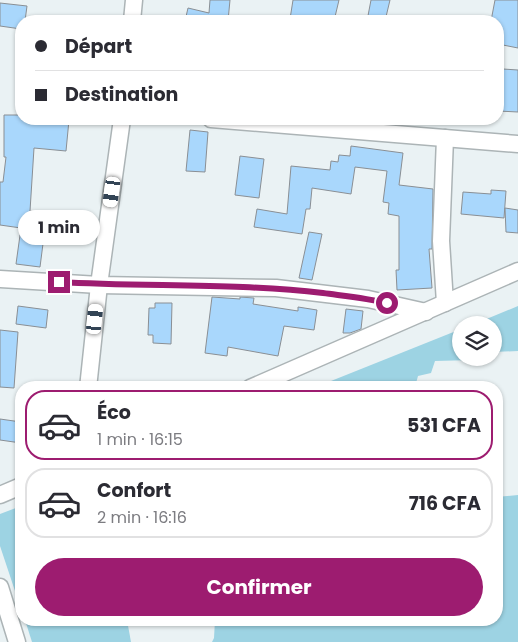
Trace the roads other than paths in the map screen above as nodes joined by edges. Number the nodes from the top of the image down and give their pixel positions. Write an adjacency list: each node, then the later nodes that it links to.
1 (134, 0): 2 (street)
2 (133, 15)
3 (121, 125): 9 (street)
4 (285, 125): 5 (street)
5 (445, 138): 6 (street); 10 (street)
6 (518, 144)
7 (518, 271): 10 (street)
8 (0, 279): 9 (street)
9 (99, 285): 11 (street); 12 (street)
10 (445, 303): 11 (street)
11 (426, 312): 13 (street)
12 (89, 381)
13 (266, 381)
14 (15, 489): 15 (street)
15 (0, 495)
16 (0, 587): 17 (street)
17 (17, 642)

